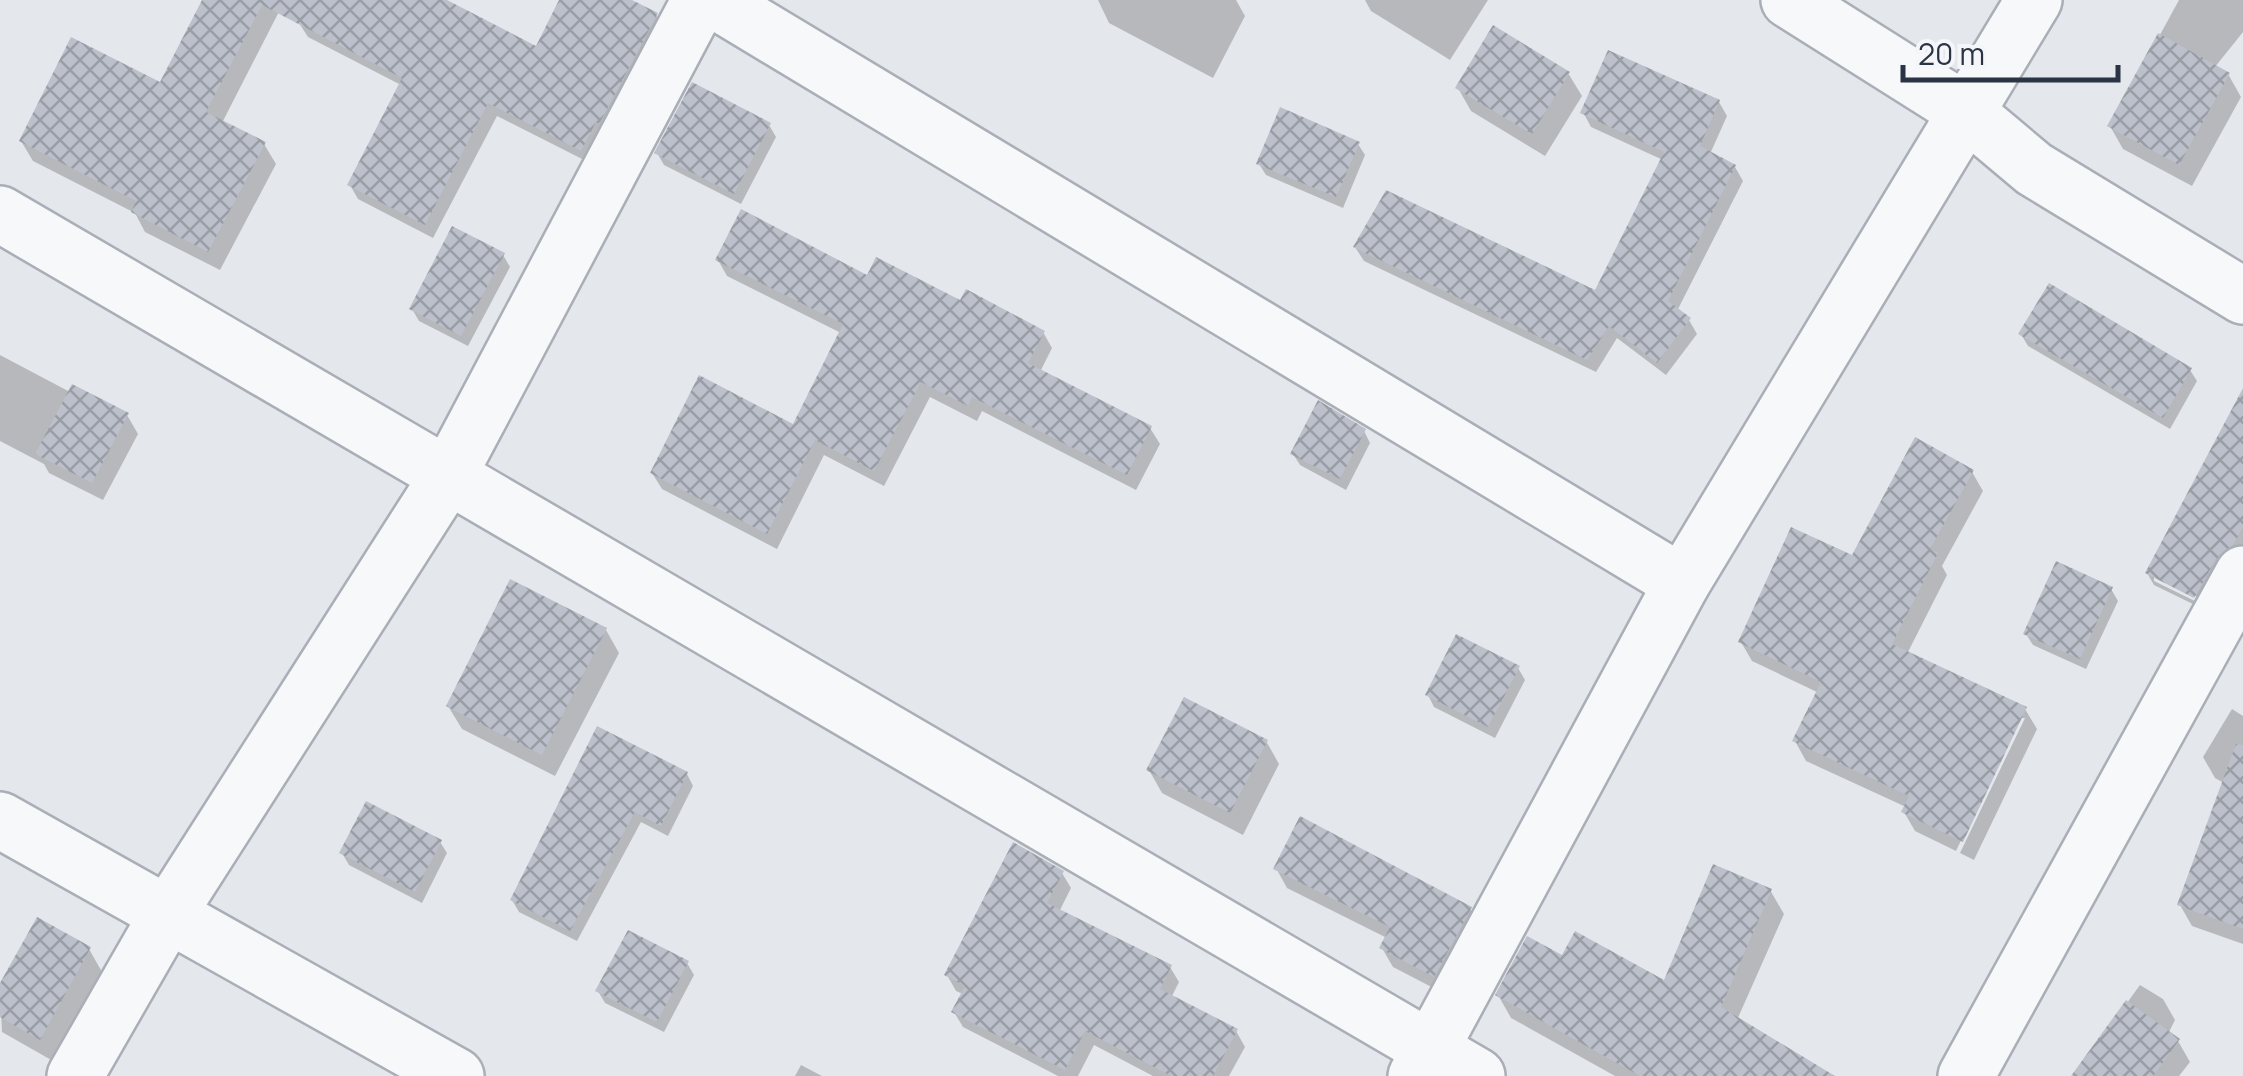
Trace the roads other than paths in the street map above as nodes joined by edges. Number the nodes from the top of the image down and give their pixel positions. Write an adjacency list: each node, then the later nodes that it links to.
1 (700, 0): 8 (street)
2 (714, 0): 10 (street)
3 (1788, 0): 5 (street)
4 (2034, 0): 5 (street)
5 (1965, 111): 7 (street); 10 (street)
6 (0, 214): 8 (street)
7 (2243, 296)
8 (448, 476): 12 (street); 13 (street)
9 (2243, 574): 17 (street)
10 (1682, 583): 13 (street)
11 (0, 820): 12 (street)
12 (168, 914): 14 (street); 15 (street)
13 (1423, 1063): 16 (street)
14 (75, 1076)
15 (456, 1076)
16 (1476, 1076)
17 (1966, 1076)

